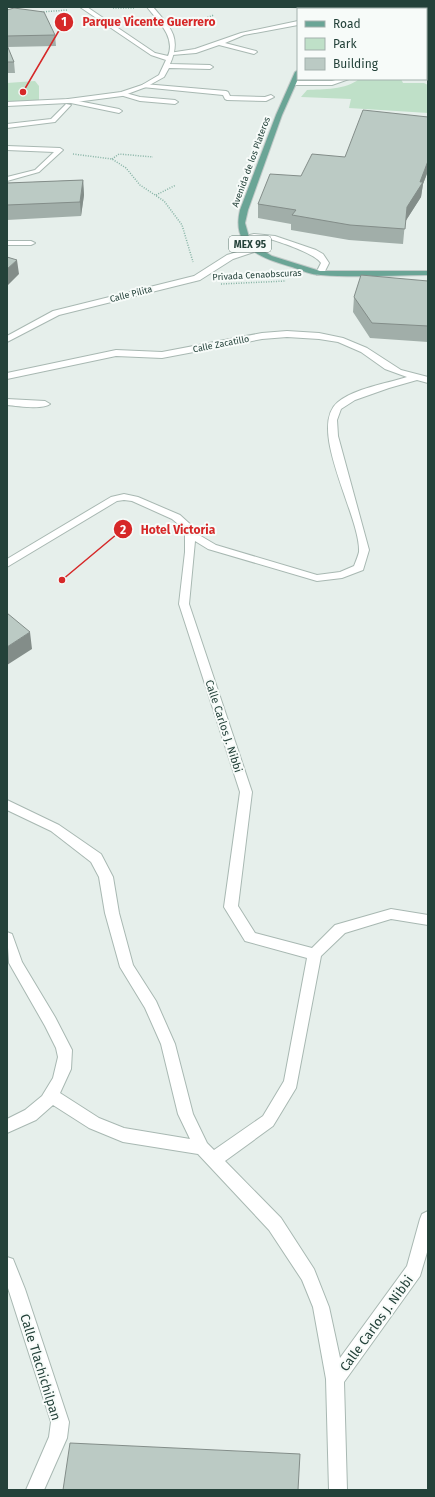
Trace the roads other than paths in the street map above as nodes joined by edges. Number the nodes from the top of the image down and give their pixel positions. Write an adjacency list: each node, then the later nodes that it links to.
1 (150, 7): 6 (street)
2 (85, 8): 6 (street)
3 (297, 23): 4 (street)
4 (219, 43): 5 (street); 6 (street)
5 (254, 52)
6 (171, 56): 7 (street)
7 (167, 66): 8 (street); 12 (street)
8 (210, 67)
9 (297, 75): 11 (main road, Avenida de los Plateros / MEX 95)
10 (342, 80): 11 (street)
11 (294, 83): 22 (main road, Avenida de los Plateros / MEX 95)
12 (144, 86): 13 (street); 14 (street)
13 (122, 94): 15 (street); 16 (street)
14 (271, 97)
15 (175, 102)
16 (68, 103): 17 (street); 18 (street); 19 (street)
17 (7, 104)
18 (119, 111)
19 (8, 127)
20 (7, 148): 21 (street)
21 (7, 179)
22 (245, 237): 25 (main road, Avenida de los Plateros / MEX 95); 26 (street)
23 (7, 243): 24 (street)
24 (31, 243)
25 (254, 249): 26 (main road, Avenida de los Plateros / MEX 95); 28 (street, Calle Pilita)
26 (320, 273): 27 (main road, Avenida de los Plateros / MEX 95)
27 (428, 273)
28 (7, 339)
29 (7, 376): 30 (street, Calle Zacatillo)
30 (416, 377): 31 (street, Calle Zacatillo); 35 (street)
31 (428, 380)
32 (7, 402): 33 (street)
33 (45, 404)
34 (190, 534): 35 (street); 36 (street, Calle Carlos J. Nibbi); 37 (street)
35 (212, 547): 36 (street)
36 (190, 552): 41 (street, Calle Carlos J. Nibbi)
37 (7, 564)
38 (7, 805): 44 (street)
39 (428, 920): 41 (street)
40 (7, 938): 42 (street)
41 (315, 954): 45 (street)
42 (52, 1096): 43 (street); 44 (street)
43 (7, 1126)
44 (202, 1148): 45 (street)
45 (213, 1160): 48 (street)
46 (428, 1219): 48 (street, Calle Carlos J. Nibbi)
47 (7, 1266): 49 (street, Calle Tlachichilpan)
48 (335, 1379): 50 (street)
49 (35, 1490)
50 (338, 1490)

